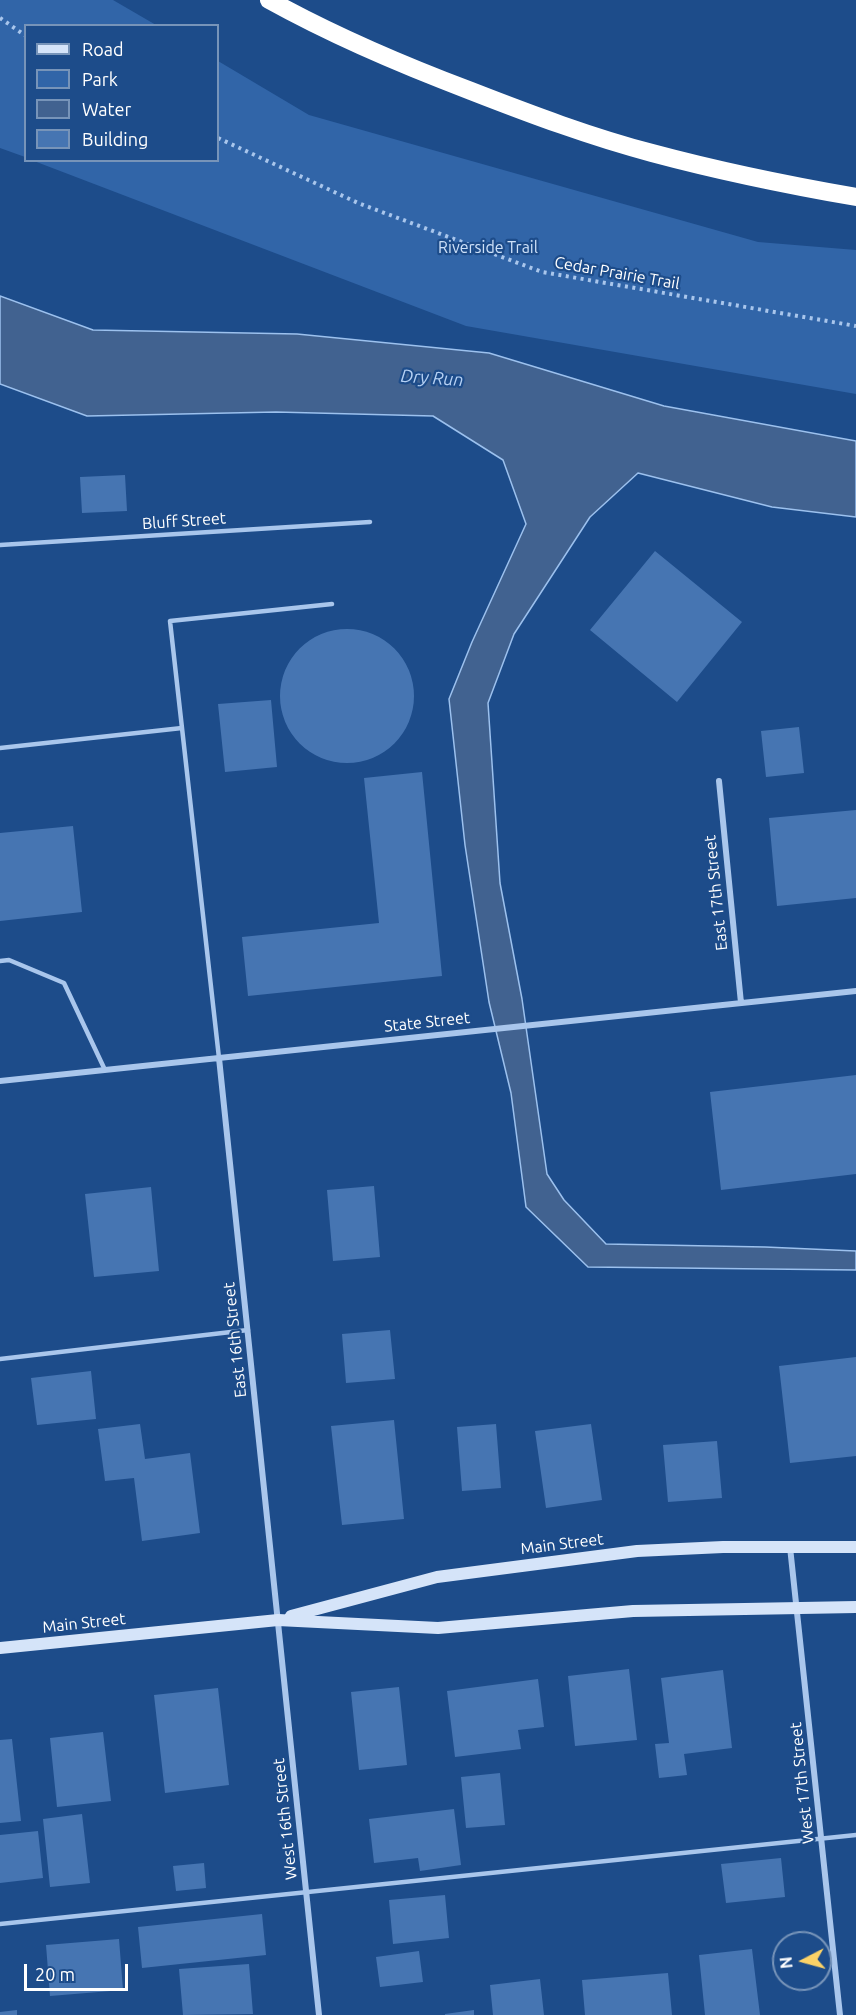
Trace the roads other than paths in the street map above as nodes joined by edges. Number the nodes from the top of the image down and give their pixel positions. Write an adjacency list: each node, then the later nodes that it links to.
1 (268, 0): 2 (highway)
2 (856, 197)
3 (370, 522): 4 (lane, Bluff Street)
4 (0, 545)
5 (332, 604): 6 (lane)
6 (182, 728): 7 (lane); 12 (lane)
7 (0, 748)
8 (719, 781): 11 (street, East 17th Street)
9 (0, 961): 13 (lane)
10 (856, 991): 11 (street, State Street)
11 (741, 1003): 12 (street, State Street)
12 (219, 1058): 13 (street, State Street); 15 (street, East 16th Street)
13 (105, 1070): 14 (street, State Street)
14 (0, 1081)
15 (248, 1330): 16 (lane); 21 (street, East 16th Street)
16 (0, 1359)
17 (856, 1546): 18 (main road, Main Street)
18 (790, 1547): 20 (street, West 17th Street); 21 (main road, Main Street)
19 (856, 1607): 20 (main road, Main Street)
20 (797, 1608): 21 (main road, Main Street); 24 (street, West 17th Street)
21 (278, 1620): 22 (main road, Main Street); 25 (street, West 16th Street)
22 (0, 1648)
23 (856, 1835): 24 (lane)
24 (821, 1839): 25 (lane); 28 (street, West 17th Street)
25 (306, 1892): 26 (lane); 27 (street, West 16th Street)
26 (0, 1924)
27 (319, 2015)
28 (840, 2015)

